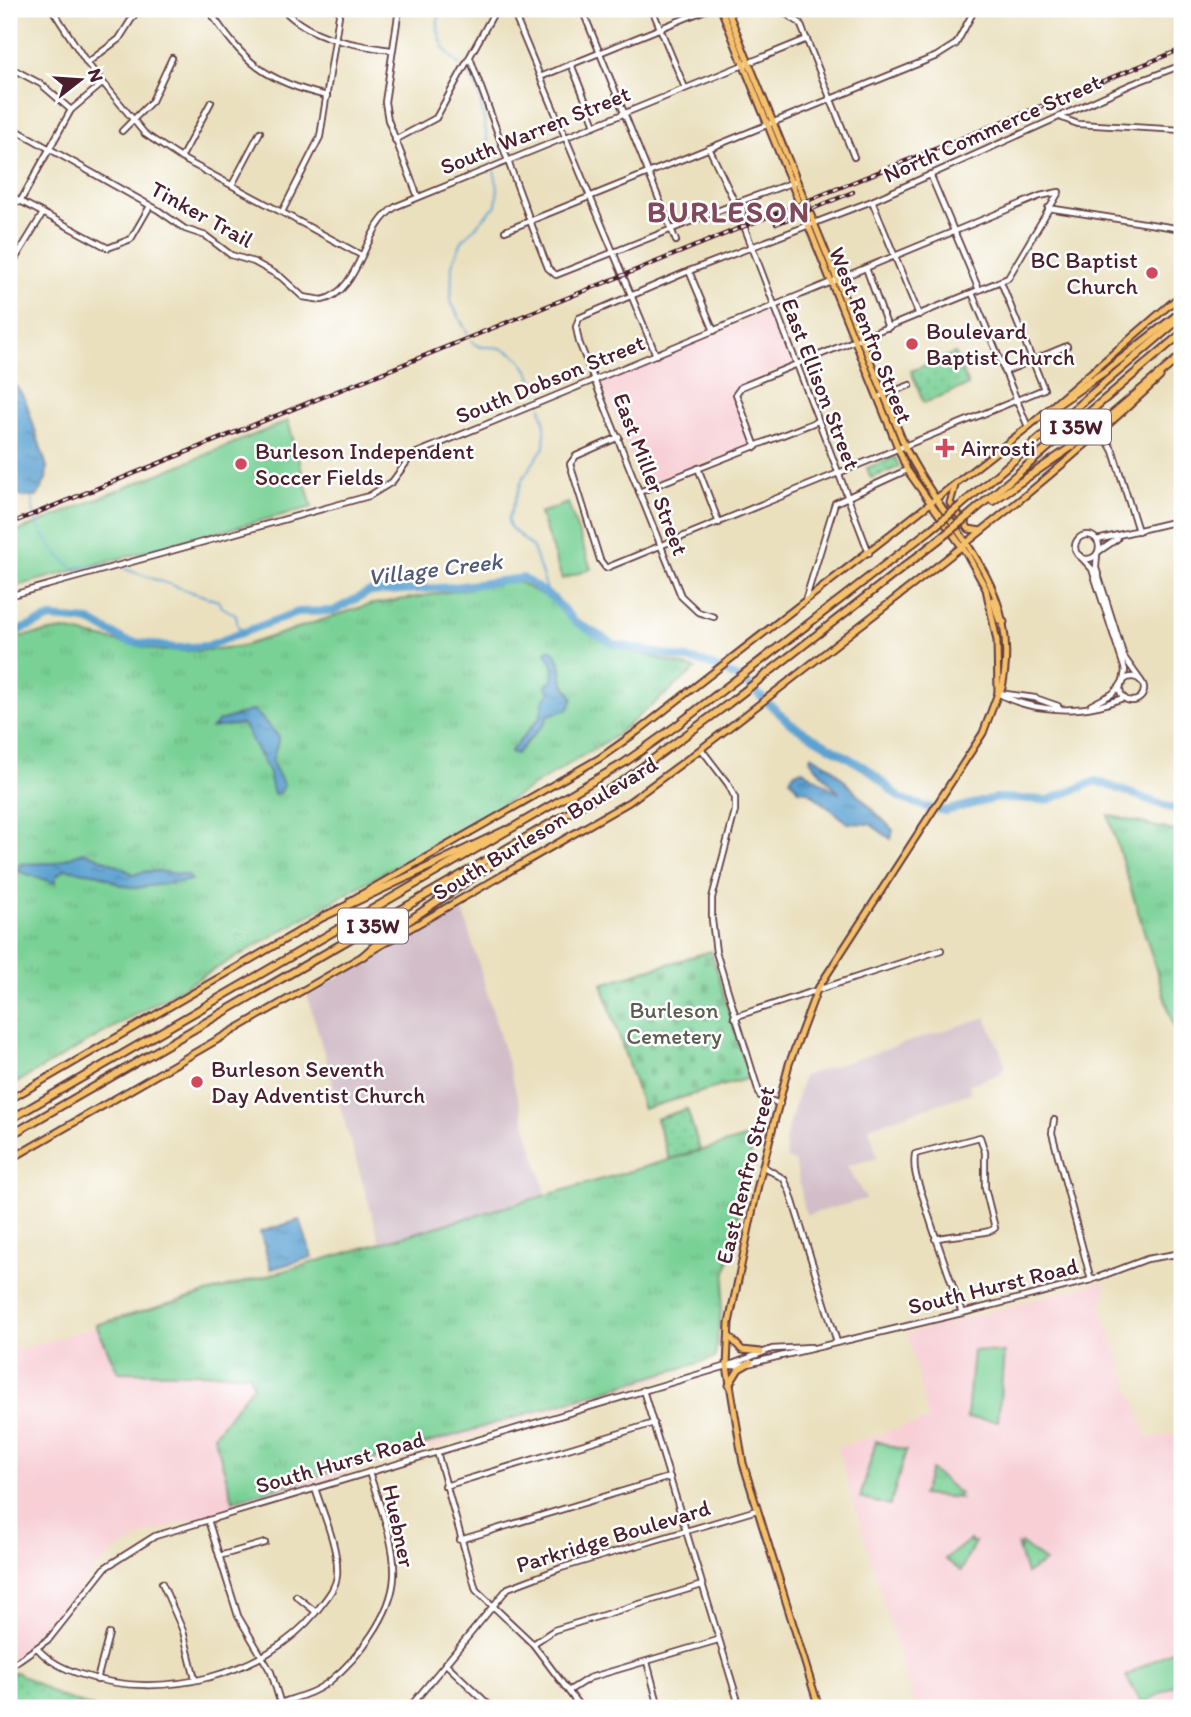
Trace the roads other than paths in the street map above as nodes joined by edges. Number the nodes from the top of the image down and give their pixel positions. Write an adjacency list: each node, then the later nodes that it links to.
1 (52, 9): 23 (street)
2 (138, 9): 23 (street)
3 (208, 9): 31 (street)
4 (283, 9): 17 (street)
5 (340, 9): 17 (street)
6 (399, 9): 19 (street)
7 (496, 9): 22 (street)
8 (512, 9): 28 (street)
9 (582, 9): 20 (street)
10 (652, 9): 16 (street)
11 (708, 9): 16 (street)
12 (721, 9): 24 (main road, West Renfro Street)
13 (727, 9): 24 (main road, West Renfro Street)
14 (778, 9): 18 (street)
15 (975, 9): 32 (street)
16 (660, 27): 20 (street); 30 (street)
17 (335, 38): 19 (street); 31 (street)
18 (807, 39): 24 (street, South Warren Street); 32 (street)
19 (391, 50): 45 (street)
20 (600, 52): 25 (street); 35 (street)
21 (172, 58): 37 (street)
22 (470, 58): 45 (street); 50 (street)
23 (87, 63): 29 (street)
24 (746, 63): 30 (street, South Warren Street); 38 (main road, West Renfro Street)
25 (571, 64): 28 (street); 39 (street)
26 (1182, 65): 36 (street, North Commerce Street)
27 (9, 67): 34 (street)
28 (540, 77): 44 (street)
29 (103, 83): 34 (street); 37 (street)
30 (685, 88): 35 (street, South Warren Street)
31 (327, 96): 64 (street)
32 (830, 98): 38 (street); 48 (street)
33 (211, 102): 49 (street)
34 (71, 110): 47 (street)
35 (624, 113): 39 (street, South Warren Street); 51 (street)
36 (1062, 117): 41 (street); 52 (street, North Commerce Street)
37 (132, 121): 42 (street); 49 (street)
38 (770, 122): 46 (street); 53 (main road, West Renfro Street); 54 (main road, West Renfro Street)
39 (596, 125): 44 (street, South Warren Street)
40 (9, 126): 47 (street, Tinker Trail)
41 (1182, 130)
42 (122, 131)
43 (260, 132): 55 (street)
44 (565, 137): 50 (street, South Warren Street); 58 (street)
45 (396, 140): 57 (street)
46 (709, 148): 51 (street); 61 (street, East Ellison Street)
47 (48, 149): 60 (street); 62 (street, Tinker Trail)
48 (854, 157)
49 (181, 158): 55 (street)
50 (507, 160): 57 (street, South Warren Street); 66 (street)
51 (649, 172): 58 (street); 71 (street)
52 (930, 174): 59 (street, North Commerce Street); 72 (street)
53 (797, 180): 54 (street); 67 (main road, West Renfro Street)
54 (790, 183): 61 (street); 68 (main road, West Renfro Street)
55 (232, 185): 64 (street)
56 (9, 195): 60 (street)
57 (418, 197): 75 (street, South Warren Street)
58 (589, 197): 66 (street); 76 (street)
59 (872, 201): 67 (street, North Commerce Street); 77 (street)
60 (20, 202): 65 (street)
61 (732, 203): 71 (street); 74 (street, East Ellison Street)
62 (150, 206): 65 (street); 75 (street, Tinker Trail)
63 (1048, 208): 69 (street); 72 (street, South Dobson Street); 83 (street)
64 (282, 212): 75 (street)
65 (42, 215): 79 (street)
66 (530, 221): 70 (street); 76 (street)
67 (815, 223): 68 (street, North Commerce Street); 81 (main road)
68 (807, 226): 74 (street, North Commerce Street); 82 (main road, West Renfro Street)
69 (1182, 229)
70 (505, 231)
71 (672, 231): 73 (street); 76 (street)
72 (954, 232): 77 (street, South Dobson Street); 84 (street)
73 (676, 241)
74 (751, 249): 80 (street, North Commerce Street); 88 (street, East Ellison Street)
75 (361, 254)
76 (614, 254): 87 (street)
77 (895, 257): 78 (street, South Dobson Street); 90 (street)
78 (866, 268): 81 (street, South Dobson Street); 92 (street)
79 (9, 269)
80 (689, 271): 87 (street, North Commerce Street); 93 (street)
81 (838, 279): 82 (street, South Dobson Street); 95 (main road)
82 (830, 281): 88 (street, South Dobson Street); 96 (main road, West Renfro Street)
83 (1001, 282): 84 (street); 100 (street)
84 (979, 290): 85 (street)
85 (972, 293): 90 (street); 102 (street)
86 (1182, 294): 108 (main road, South Burleson Boulevard)
87 (632, 296): 91 (street, North Commerce Street); 98 (street)
88 (773, 306): 93 (street, South Dobson Street); 101 (street, East Ellison Street)
89 (1182, 314): 108 (highway); 147 (highway, I 35W, bridge)
90 (919, 315): 92 (street)
91 (576, 327): 103 (street, East Miller Street)
92 (888, 328): 95 (street)
93 (715, 332): 98 (street, South Dobson Street)
94 (1182, 333): 123 (highway, I 35W)
95 (862, 339): 96 (street); 105 (main road)
96 (854, 342): 101 (street); 106 (main road, West Renfro Street)
97 (1067, 346): 100 (street)
98 (656, 355): 103 (street, South Dobson Street)
99 (1182, 355): 111 (main road, South Burleson Boulevard); 123 (highway)
100 (1033, 359): 102 (street); 107 (street)
101 (797, 366): 109 (street, East Ellison Street); 113 (street)
102 (1004, 373): 107 (street)
103 (596, 379): 112 (street, East Miller Street); 137 (street, South Dobson Street)
104 (909, 385): 105 (street)
105 (884, 395): 106 (street); 114 (main road)
106 (877, 398): 114 (main road, West Renfro Street)
107 (1016, 401): 110 (street); 114 (street)
108 (1044, 414): 110 (main road, South Burleson Boulevard)
109 (818, 421): 113 (street); 117 (street, East Ellison Street)
110 (1028, 427): 118 (main road, South Burleson Boulevard)
111 (1102, 432): 126 (main road, South Burleson Boulevard); 127 (street)
112 (619, 436): 119 (street, East Miller Street); 131 (street)
113 (756, 447): 115 (street)
114 (902, 447): 116 (main road, West Renfro Street); 117 (street); 121 (main road)
115 (698, 468): 119 (street); 125 (street)
116 (907, 470): 120 (street); 122 (main road, West Renfro Street)
117 (837, 474): 120 (street, East Ellison Street); 125 (street)
118 (956, 483): 121 (main road, South Burleson Boulevard); 126 (main road)
119 (639, 492): 131 (street, East Miller Street)
120 (846, 496): 133 (street, East Ellison Street); 138 (street)
121 (936, 499): 122 (main road, South Burleson Boulevard); 130 (main road)
122 (930, 504): 132 (main road, West Renfro Street); 133 (main road, South Burleson Boulevard)
123 (967, 517): 148 (highway, I 35W, bridge)
124 (1182, 520): 127 (street)
125 (719, 523): 131 (street)
126 (982, 531): 130 (main road, South Burleson Boulevard)
127 (1138, 531): 128 (street)
128 (1120, 536): 129 (street); 134 (street)
129 (1097, 540): 134 (street); 135 (street)
130 (969, 542): 132 (main road, South Burleson Boulevard); 140 (main road, East Renfro Street)
131 (660, 546): 139 (street, East Miller Street)
132 (962, 548): 136 (main road, East Renfro Street); 146 (main road, South Burleson Boulevard)
133 (869, 553): 138 (main road, South Burleson Boulevard)
134 (1097, 553): 135 (street); 141 (street)
135 (1079, 555): 142 (street)
136 (986, 589): 140 (main road); 143 (main road, East Renfro Street)
137 (9, 596)
138 (805, 602): 149 (main road, South Burleson Boulevard)
139 (713, 617)
140 (1004, 622): 143 (main road, East Renfro Street)
141 (1140, 681): 142 (street); 144 (street)
142 (1122, 683): 144 (street); 145 (street)
143 (998, 693): 145 (street); 152 (main road, East Renfro Street)
144 (1124, 698): 145 (street)
145 (1087, 707)
146 (702, 750): 151 (main road, South Burleson Boulevard); 153 (street)
147 (533, 818): 149 (highway); 156 (highway, I 35W)
148 (537, 832): 151 (highway); 158 (highway, I 35W)
149 (323, 917): 154 (main road, South Burleson Boulevard)
150 (941, 950): 152 (street)
151 (363, 956): 159 (main road, South Burleson Boulevard)
152 (817, 990): 153 (street); 155 (main road, East Renfro Street)
153 (734, 1017): 155 (street)
154 (9, 1100)
155 (780, 1104): 160 (main road, East Renfro Street)
156 (9, 1120)
157 (1054, 1120): 163 (street)
158 (9, 1136)
159 (9, 1160)
160 (764, 1167): 165 (main road, East Renfro Street); 166 (street)
161 (935, 1239): 161 (street); 164 (street)
162 (1182, 1253): 163 (street, South Hurst Road)
163 (1091, 1280): 164 (street, South Hurst Road)
164 (962, 1313): 166 (street, South Hurst Road)
165 (728, 1334): 168 (main road); 170 (main road, East Renfro Street)
166 (837, 1342): 167 (street, South Hurst Road)
167 (811, 1347): 168 (street, South Hurst Road); 169 (street, South Hurst Road)
168 (761, 1352): 170 (street, South Hurst Road)
169 (751, 1363): 170 (street, South Hurst Road); 171 (main road)
170 (727, 1366): 171 (main road, East Renfro Street); 172 (street, South Hurst Road)
171 (729, 1385): 179 (main road, East Renfro Street)
172 (643, 1390): 173 (street); 174 (street, South Hurst Road)
173 (654, 1423): 176 (street); 177 (street)
174 (437, 1452): 175 (street, South Hurst Road); 177 (street)
175 (369, 1472): 178 (street, South Hurst Road); 202 (street, Huebner)
176 (670, 1477): 181 (street); 182 (street)
177 (445, 1486): 182 (street)
178 (315, 1488): 180 (street, South Hurst Road); 189 (street)
179 (757, 1510): 181 (street, Parkridge Boulevard); 208 (main road, East Renfro Street)
180 (208, 1520): 184 (street); 193 (street, South Hurst Road)
181 (686, 1531): 186 (street); 188 (street, Parkridge Boulevard)
182 (460, 1540): 188 (street)
183 (265, 1543): 184 (street)
184 (219, 1556): 194 (street)
185 (162, 1583): 198 (street)
186 (702, 1585): 191 (street); 192 (street)
187 (296, 1596): 189 (street)
188 (492, 1606): 192 (street); 195 (street, Parkridge Boulevard)
189 (316, 1612): 194 (street)
190 (109, 1634): 199 (street)
191 (718, 1640): 196 (street); 207 (street)
192 (533, 1644): 200 (street)
193 (38, 1649): 197 (street, South Hurst Road); 199 (street)
194 (262, 1657): 198 (street); 202 (street)
195 (445, 1662): 204 (street, Parkridge Boulevard); 205 (street)
196 (647, 1662): 200 (street); 203 (street)
197 (9, 1667)
198 (195, 1679): 199 (street)
199 (97, 1680)
200 (570, 1690): 206 (street)
201 (678, 1702): 203 (street)
202 (281, 1705)
203 (657, 1707)
204 (410, 1708)
205 (492, 1708)
206 (581, 1708)
207 (740, 1708)
208 (819, 1708)

